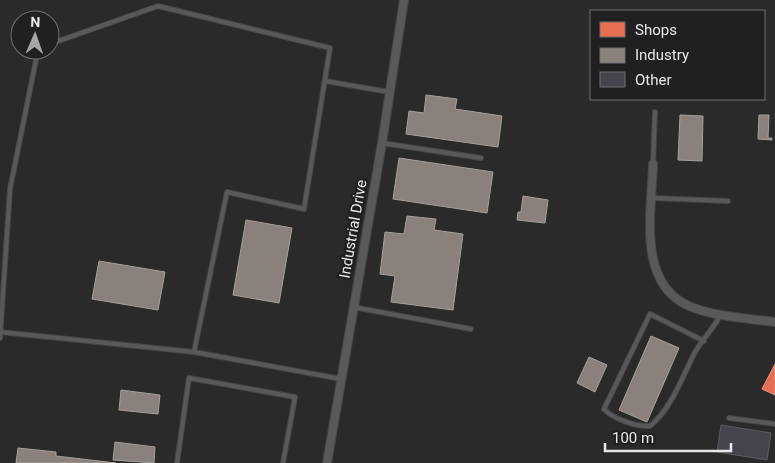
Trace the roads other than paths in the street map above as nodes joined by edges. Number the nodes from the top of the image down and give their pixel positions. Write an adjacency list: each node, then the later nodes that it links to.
1 (404, 0): 5 (street, Industrial Drive)
2 (60, 40): 4 (lane)
3 (36, 60): 16 (lane)
4 (325, 81): 5 (lane); 19 (lane)
5 (389, 92): 7 (street, Industrial Drive)
6 (655, 112): 9 (lane)
7 (382, 143): 8 (lane); 12 (street, Industrial Drive)
8 (481, 158)
9 (653, 164): 10 (street)
10 (652, 198): 11 (lane); 13 (street)
11 (728, 201)
12 (353, 307): 15 (lane); 20 (street, Industrial Drive)
13 (721, 314): 14 (street); 18 (lane)
14 (775, 322)
15 (471, 329)
16 (0, 332): 17 (lane); 19 (lane)
17 (0, 338)
18 (704, 342): 18 (lane)
19 (194, 352): 20 (lane)
20 (341, 379): 25 (street, Industrial Drive)
21 (729, 418): 22 (lane)
22 (775, 424)
23 (177, 463): 24 (lane)
24 (283, 463)
25 (327, 463)

